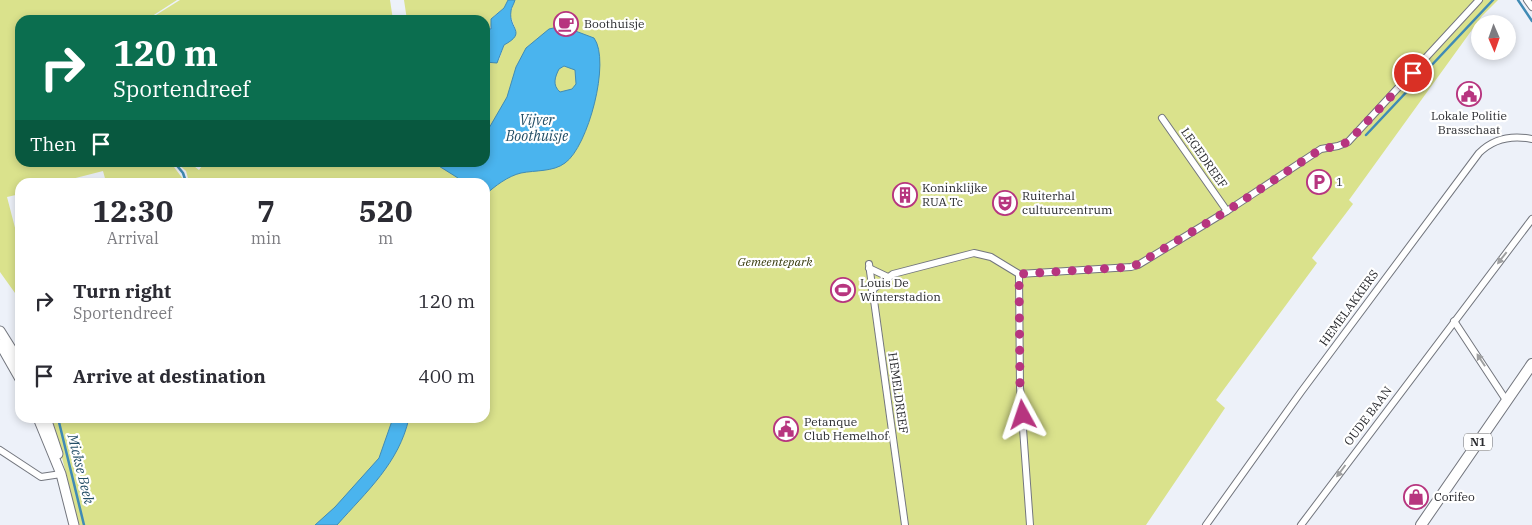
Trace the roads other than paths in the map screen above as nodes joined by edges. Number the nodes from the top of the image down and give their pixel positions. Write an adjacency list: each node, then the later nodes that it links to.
1 (1479, 0): 6 (street)
2 (1527, 0): 3 (street)
3 (1532, 7)
4 (1162, 118): 6 (street, LEGEDREEF)
5 (1532, 139): 26 (street, HEMELAKKERS)
6 (1227, 211): 8 (street)
7 (1532, 219): 11 (street, OUDE BAAN, one-way to 11)
8 (1019, 274): 9 (street); 25 (street)
9 (888, 276): 10 (street); 10 (street, HEMELDREEF)
10 (872, 290): 24 (street, HEMELDREEF)
11 (1454, 321): 17 (street, one-way to 11); 27 (street, OUDE BAAN, one-way to 27)
12 (0, 331): 14 (main road)
13 (0, 344): 16 (main road)
14 (15, 355)
15 (1532, 364): 17 (main road, N1)
16 (15, 370)
17 (1506, 400): 22 (main road, N1)
18 (40, 423): 21 (main road)
19 (48, 423): 21 (main road)
20 (0, 450): 21 (street)
21 (61, 474): 23 (main road)
22 (1427, 522)
23 (74, 525)
24 (905, 525)
25 (1030, 525)
26 (1206, 525)
27 (1301, 525)

